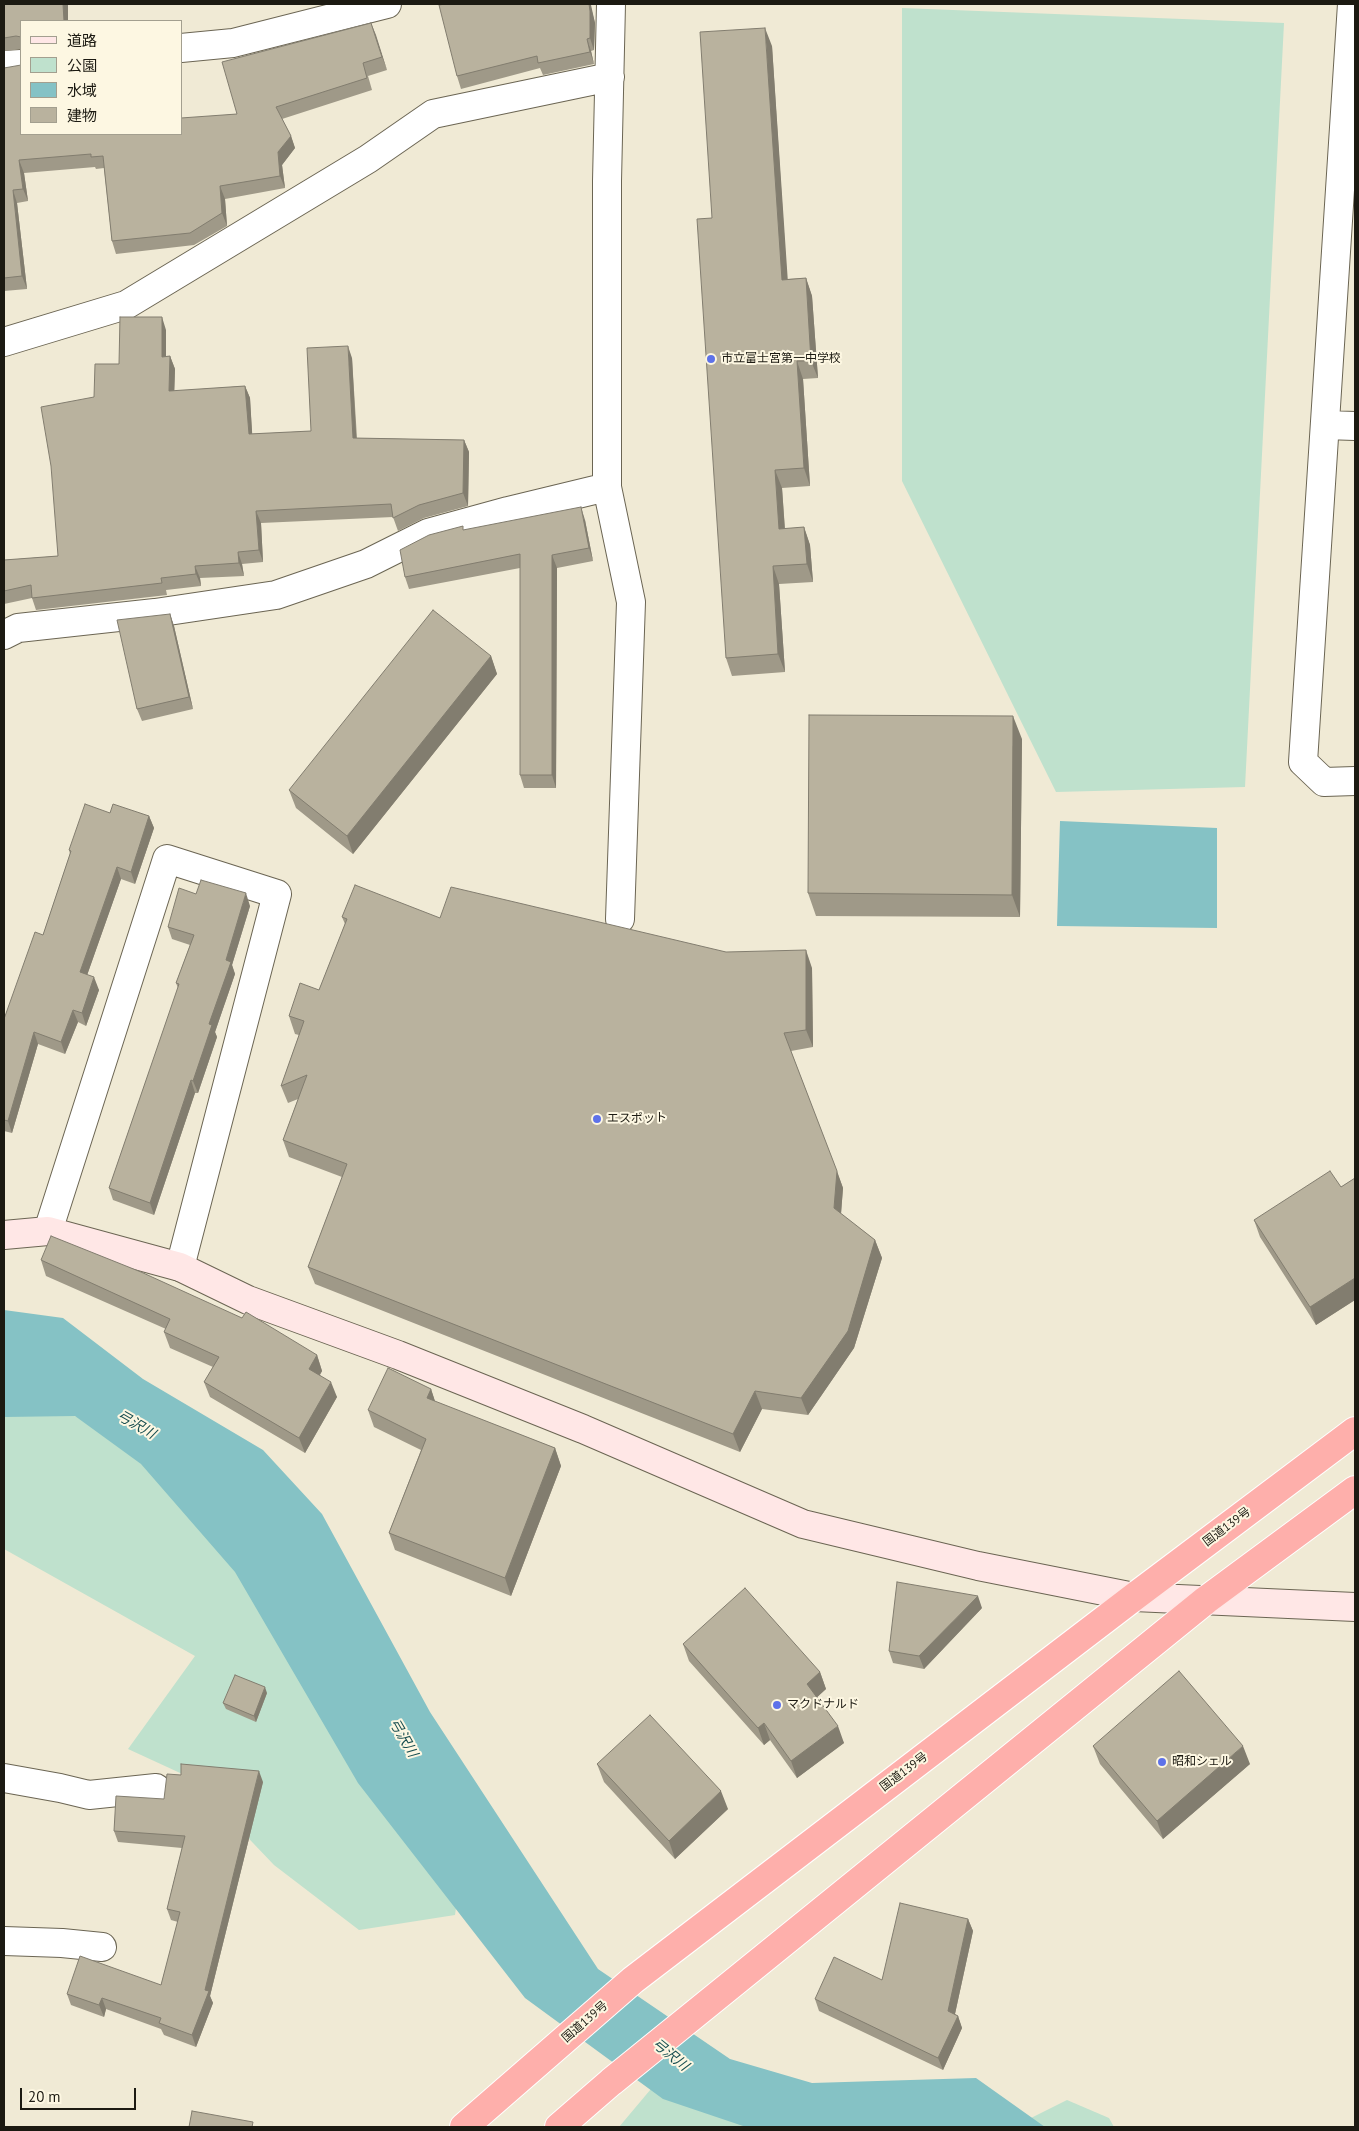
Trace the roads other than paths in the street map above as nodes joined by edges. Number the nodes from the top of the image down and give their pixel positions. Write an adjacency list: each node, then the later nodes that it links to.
1 (387, 4): 4 (street)
2 (611, 4): 7 (street)
3 (1352, 4): 9 (street)
4 (182, 48)
5 (20, 64): 6 (street)
6 (4, 65)
7 (610, 77): 8 (street); 11 (street)
8 (4, 342)
9 (1325, 424): 10 (street); 13 (street)
10 (1355, 426)
11 (607, 488): 12 (street); 14 (street)
12 (4, 635)
13 (1355, 781)
14 (620, 919)
15 (48, 1231): 16 (street); 17 (street); 17 (street)
16 (4, 1235)
17 (180, 1267): 20 (street)
18 (1355, 1431): 20 (highway, 国道139号)
19 (1355, 1490): 21 (highway)
20 (1134, 1598): 21 (street); 27 (highway, 国道139号)
21 (1206, 1600): 22 (street); 28 (highway)
22 (1355, 1607)
23 (4, 1778): 24 (street)
24 (156, 1788)
25 (4, 1941): 26 (street)
26 (102, 1947)
27 (464, 2127)
28 (559, 2127)

